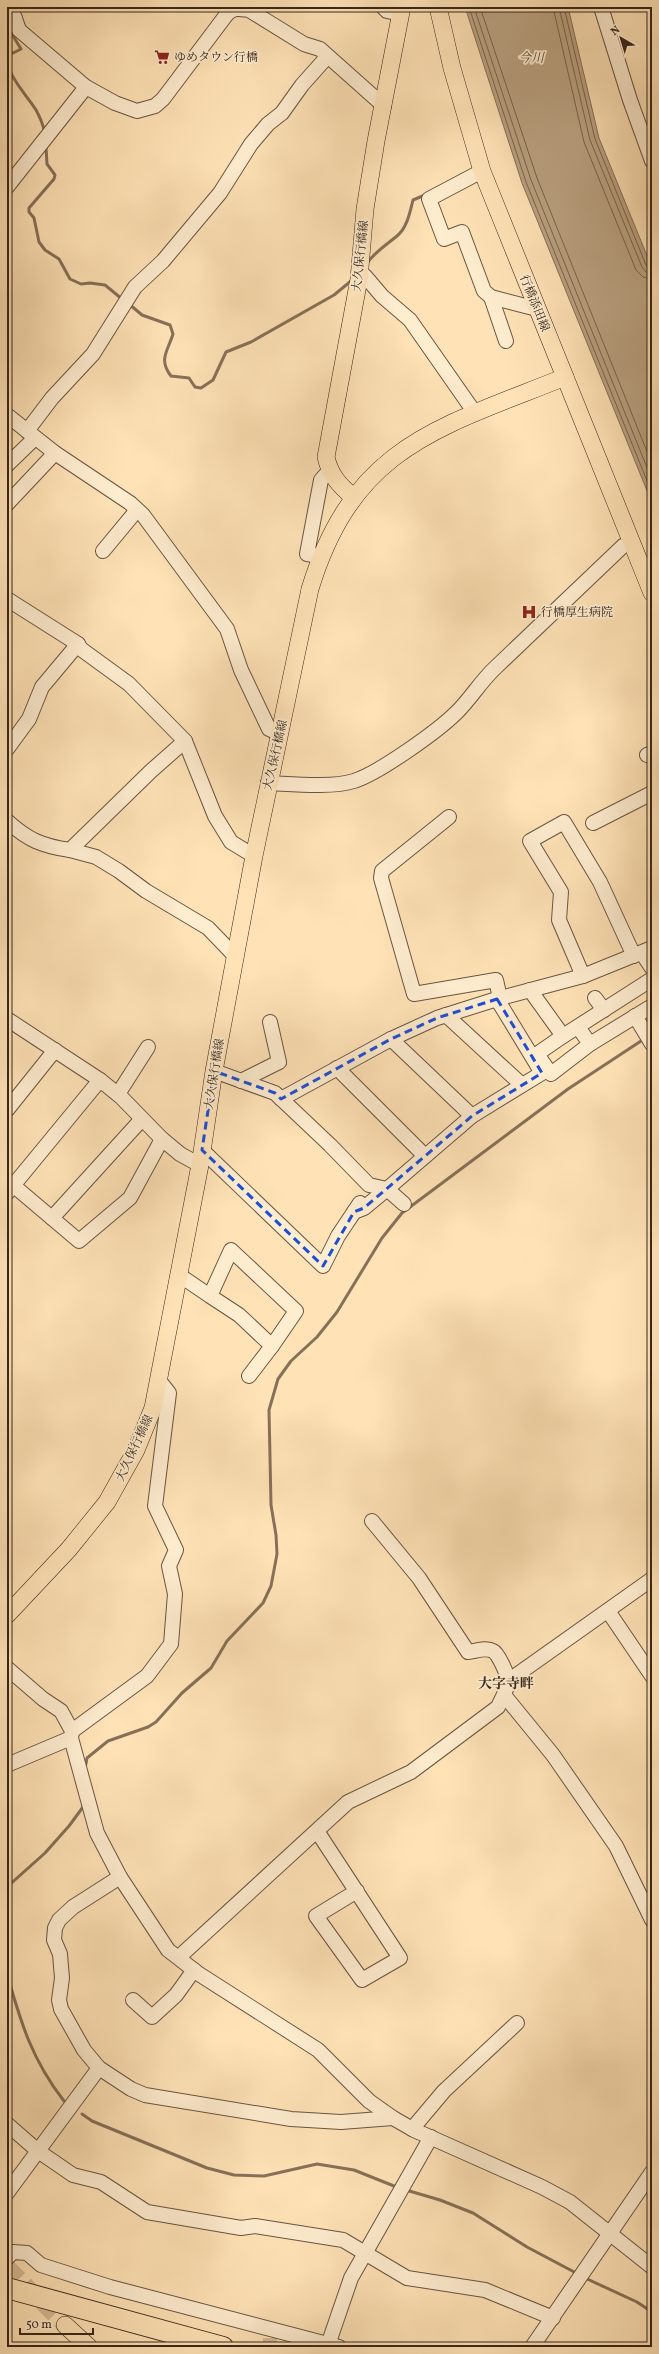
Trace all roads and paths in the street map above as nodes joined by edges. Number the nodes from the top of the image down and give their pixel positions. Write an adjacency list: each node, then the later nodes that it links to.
1 (11, 7): 8 (street)
2 (383, 7): 6 (street)
3 (438, 7): 11 (main road, 行橋添田線)
4 (601, 7): 10 (street)
5 (232, 8): 7 (street); 8 (street)
6 (402, 10): 9 (main road, 大久保行橋線)
7 (327, 56): 9 (street); 20 (street)
8 (86, 87): 12 (street)
9 (384, 106): 13 (main road, 大久保行橋線)
10 (652, 161)
11 (482, 171): 14 (street); 15 (main road, 行橋添田線)
12 (7, 187)
13 (359, 279): 18 (street); 23 (main road, 大久保行橋線)
14 (491, 297): 15 (street); 16 (street)
15 (537, 309): 17 (main road, 行橋添田線)
16 (506, 341)
17 (564, 377): 18 (main road, 大久保行橋線); 27 (main road, 行橋添田線)
18 (475, 413): 24 (main road, 大久保行橋線)
19 (7, 415): 20 (street)
20 (31, 434): 21 (street); 22 (street)
21 (56, 453): 25 (street); 26 (street)
22 (7, 465)
23 (329, 471): 24 (main road); 29 (street)
24 (353, 497): 29 (main road, 大久保行橋線)
25 (7, 504)
26 (137, 510): 28 (street); 33 (street)
27 (631, 542): 30 (main road, 行橋添田線); 36 (street)
28 (103, 551)
29 (320, 556): 33 (main road, 大久保行橋線)
30 (652, 593)
31 (7, 599): 32 (street)
32 (78, 644): 34 (street); 35 (street)
33 (280, 734): 36 (main road, 大久保行橋線)
34 (185, 741): 41 (street); 42 (street)
35 (7, 749)
36 (268, 783): 42 (main road, 大久保行橋線)
37 (652, 793): 40 (street)
38 (449, 817): 49 (street)
39 (7, 821): 41 (street)
40 (593, 823)
41 (70, 850): 44 (street)
42 (254, 856): 44 (main road, 大久保行橋線)
43 (643, 952): 45 (street); 46 (street); 46 (street)
44 (235, 956): 66 (main road, 大久保行橋線)
45 (652, 968)
46 (583, 976): 48 (street)
47 (652, 979): 51 (street)
48 (530, 990): 49 (street); 59 (street)
49 (499, 998): 54 (street); 69 (street)
50 (595, 998): 53 (street)
51 (621, 999): 53 (street); 55 (street)
52 (652, 1006): 55 (street)
53 (604, 1010): 58 (street)
54 (446, 1016): 60 (street); 69 (street)
55 (634, 1017): 61 (street); 62 (street)
56 (7, 1019): 64 (street)
57 (270, 1022): 68 (street)
58 (578, 1027): 59 (street); 61 (street)
59 (563, 1036): 61 (street)
60 (391, 1039): 65 (street); 73 (street)
61 (590, 1044)
62 (652, 1044)
63 (148, 1047): 70 (street)
64 (55, 1050): 67 (street); 72 (street)
65 (337, 1068): 71 (street); 76 (street)
66 (214, 1071): 68 (street); 77 (main road, 大久保行橋線)
67 (100, 1080): 70 (street); 79 (street)
68 (241, 1081): 71 (street)
69 (522, 1085): 73 (street)
70 (118, 1094): 74 (street)
71 (281, 1098): 78 (street)
72 (7, 1110)
73 (472, 1116): 76 (street)
74 (142, 1119): 75 (street); 81 (street)
75 (162, 1139): 77 (street); 81 (street)
76 (425, 1156): 78 (street)
77 (201, 1158): 78 (street); 82 (main road, 大久保行橋線)
78 (387, 1189): 80 (street)
79 (10, 1190): 81 (street)
80 (404, 1204)
81 (52, 1218)
82 (179, 1275): 83 (street); 86 (main road, 大久保行橋線)
83 (210, 1296): 84 (street); 84 (street)
84 (272, 1346): 85 (street)
85 (249, 1376)
86 (158, 1379): 90 (main road, 大久保行橋線); 95 (street)
87 (372, 1521): 93 (street)
88 (652, 1579): 89 (street)
89 (608, 1610): 92 (street); 93 (street)
90 (7, 1615)
91 (7, 1668): 95 (street)
92 (652, 1676)
93 (508, 1681): 94 (street)
94 (504, 1695): 97 (street); 100 (street)
95 (72, 1734): 96 (street); 98 (street)
96 (7, 1765)
97 (317, 1831): 99 (street); 101 (street)
98 (120, 1877): 101 (street); 105 (street)
99 (356, 1891): 99 (street)
100 (652, 1920)
101 (179, 1957): 102 (street)
102 (194, 1970): 103 (street); 106 (street)
103 (133, 2000)
104 (517, 2023): 108 (street)
105 (99, 2068): 106 (street); 110 (street)
106 (393, 2118): 108 (street)
107 (7, 2124): 110 (street)
108 (412, 2129): 109 (street)
109 (431, 2137): 113 (street); 114 (street)
110 (38, 2151): 112 (street); 114 (street)
111 (652, 2172): 113 (street)
112 (7, 2193)
113 (610, 2233): 116 (street); 118 (street)
114 (366, 2253): 118 (street); 120 (street)
115 (7, 2258): 120 (street)
116 (652, 2266)
117 (7, 2288): 122 (highway)
118 (553, 2318): 123 (street)
119 (65, 2325): 121 (main road)
120 (333, 2346)
121 (89, 2347)
122 (223, 2347)
123 (532, 2347)

